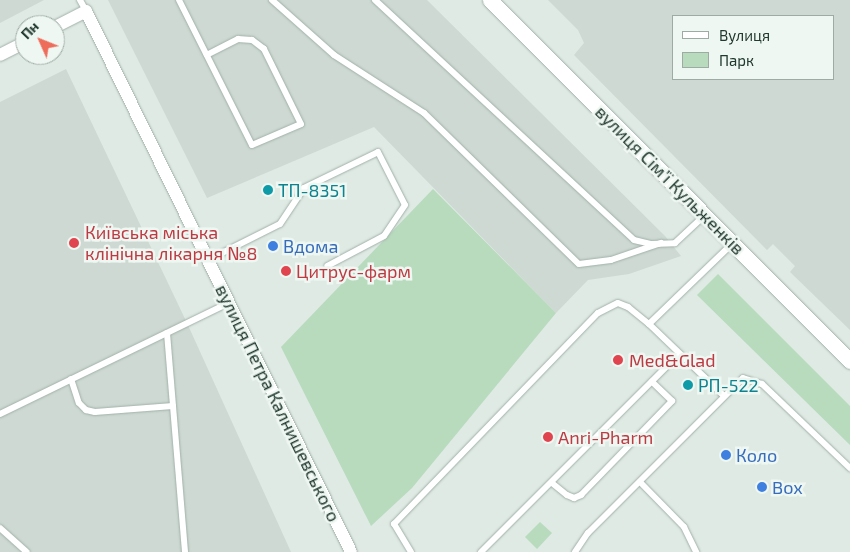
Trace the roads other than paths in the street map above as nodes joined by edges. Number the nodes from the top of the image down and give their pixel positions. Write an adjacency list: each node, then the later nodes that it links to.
1 (179, 0): 9 (lane)
2 (272, 0): 11 (lane)
3 (374, 0): 11 (lane)
4 (490, 0): 10 (main road, вулиця Сімʼї Кульженків)
5 (83, 6): 6 (street); 13 (street, вулиця Петра Калнишевського)
6 (65, 20)
7 (15, 47): 8 (street)
8 (0, 54)
9 (207, 55): 9 (lane)
10 (705, 215): 11 (lane); 12 (main road, вулиця Сімʼї Кульженків)
11 (661, 243)
12 (733, 243): 16 (lane); 19 (main road, вулиця Сімʼї Кульженків)
13 (208, 260): 14 (lane); 15 (street, вулиця Петра Калнишевського)
14 (328, 266)
15 (229, 303): 17 (lane); 31 (street, вулиця Петра Калнишевського)
16 (649, 324): 18 (lane); 32 (lane)
17 (167, 333): 20 (lane); 23 (lane)
18 (679, 354): 21 (lane); 22 (lane)
19 (850, 361)
20 (71, 379): 23 (lane); 24 (lane)
21 (652, 382): 27 (lane); 27 (lane)
22 (723, 395): 25 (lane); 26 (lane)
23 (173, 406): 30 (lane)
24 (0, 414)
25 (850, 468)
26 (640, 482): 34 (lane); 35 (lane)
27 (552, 483): 33 (lane)
28 (0, 528): 29 (lane)
29 (27, 552)
30 (185, 552)
31 (351, 552)
32 (411, 552)
33 (481, 552)
34 (575, 552)
35 (696, 552)

